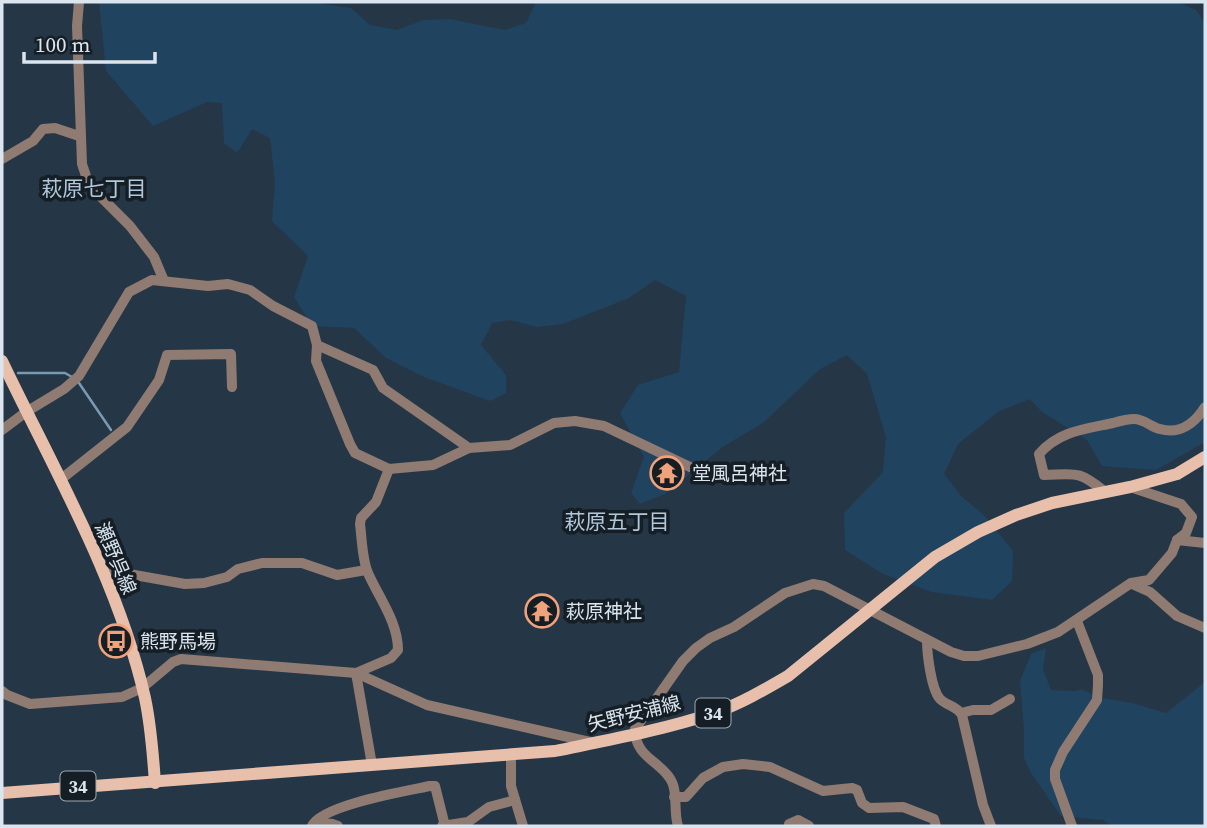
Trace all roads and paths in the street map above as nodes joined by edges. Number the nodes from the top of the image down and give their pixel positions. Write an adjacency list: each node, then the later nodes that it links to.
1 (79, 2): 2 (street)
2 (79, 136): 3 (street); 4 (street)
3 (2, 159)
4 (164, 281): 5 (street); 9 (street)
5 (317, 345): 11 (street); 14 (street)
6 (2, 361): 9 (main road, 瀬野呉線)
7 (232, 387): 15 (street)
8 (1205, 407): 17 (street)
9 (26, 412): 10 (street); 15 (main road, 瀬野呉線)
10 (2, 430)
11 (469, 448): 13 (street); 14 (street)
12 (1205, 457): 16 (main road, 矢野安浦線 / 34)
13 (690, 467)
14 (389, 469): 21 (street)
15 (60, 480): 20 (main road, 瀬野呉線)
16 (1130, 487): 17 (main road, 矢野安浦線 / 34); 18 (street)
17 (1104, 491): 23 (main road, 矢野安浦線 / 34)
18 (1177, 540): 19 (street); 22 (street)
19 (1205, 543)
20 (101, 569): 21 (street); 28 (main road, 瀬野呉線)
21 (366, 570): 27 (street)
22 (1131, 583): 24 (street); 25 (street)
23 (869, 610): 26 (street); 32 (main road, 矢野安浦線 / 34); 32 (street)
24 (1077, 621): 26 (street); 49 (street)
25 (1205, 628)
26 (927, 640): 31 (street)
27 (356, 673): 28 (street); 33 (street); 35 (street)
28 (142, 688): 29 (street); 36 (main road, 瀬野呉線)
29 (2, 691)
30 (1010, 699): 31 (street)
31 (961, 713): 48 (street)
32 (635, 734): 33 (main road, 矢野安浦線 / 34); 38 (street)
33 (594, 743): 34 (main road, 矢野安浦線 / 34)
34 (511, 754): 35 (main road, 矢野安浦線 / 34); 39 (street)
35 (372, 765): 36 (main road, 矢野安浦線 / 34)
36 (155, 783): 37 (main road, 矢野安浦線 / 34)
37 (2, 793)
38 (674, 797): 45 (street); 47 (street)
39 (515, 800): 43 (street); 44 (street)
40 (789, 824): 46 (street)
41 (313, 826): 42 (street); 43 (street)
42 (338, 826)
43 (444, 826)
44 (523, 826)
45 (678, 826)
46 (809, 826)
47 (936, 826)
48 (991, 826)
49 (1072, 826)

